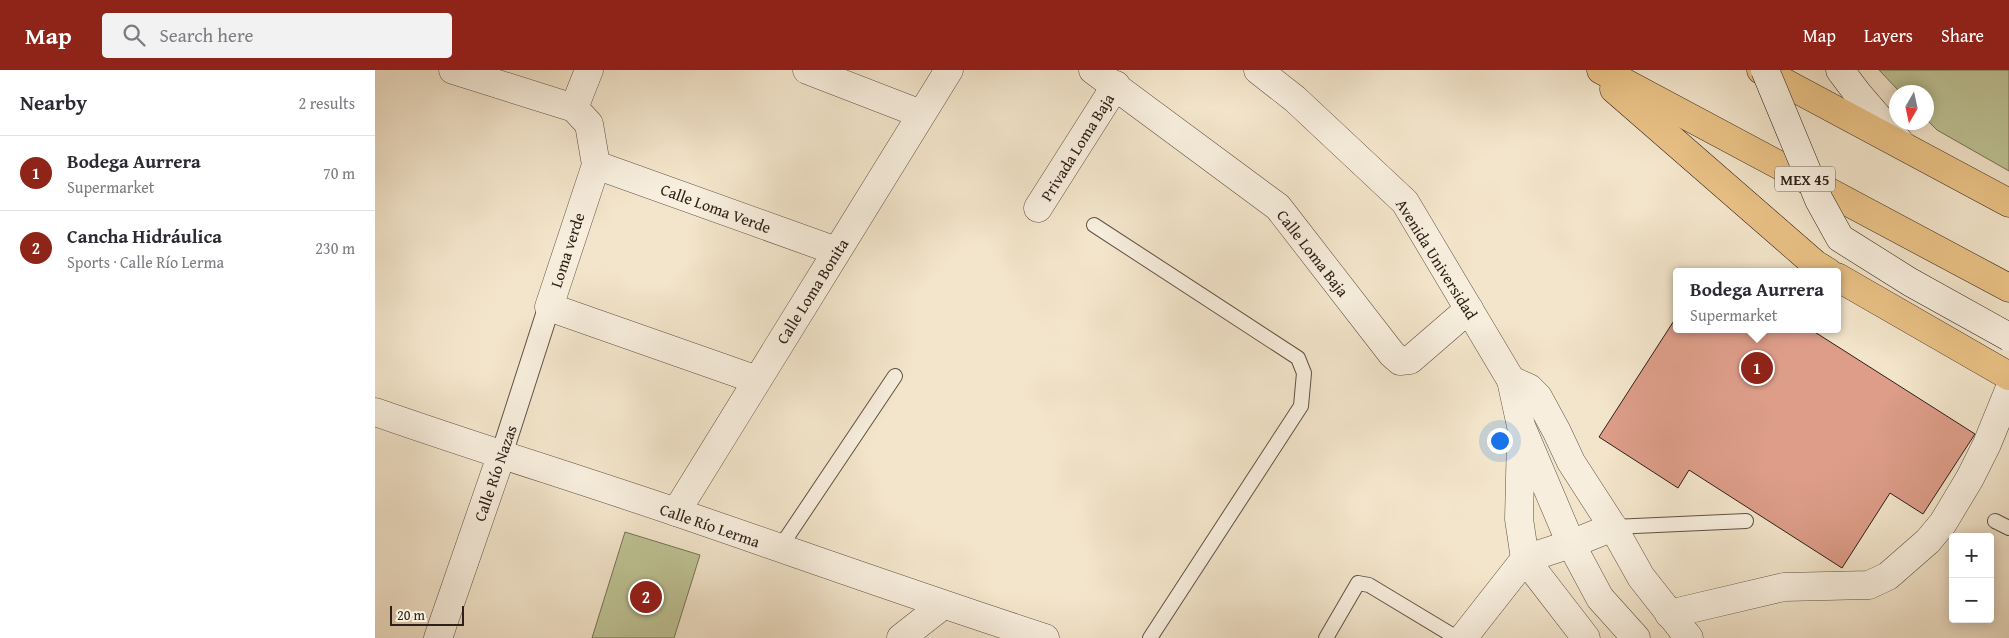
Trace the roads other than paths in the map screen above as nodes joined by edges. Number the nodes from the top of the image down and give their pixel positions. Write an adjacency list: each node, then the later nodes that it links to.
1 (453, 70): 13 (street)
2 (589, 70): 13 (street)
3 (807, 70): 14 (street)
4 (949, 70): 14 (street, Calle Loma Bonita)
5 (1093, 70): 12 (street, Calle Loma Baja)
6 (1258, 70): 25 (street, Avenida Universidad)
7 (1592, 70): 21 (main road)
8 (1601, 70): 23 (main road, MEX 45)
9 (1761, 70): 15 (main road)
10 (1765, 70): 26 (street, bridge)
11 (1840, 70): 15 (street)
12 (1116, 85): 18 (street, Privada Loma Baja); 25 (street, Calle Loma Baja)
13 (574, 108): 16 (street, Loma verde)
14 (921, 114): 20 (street, Calle Loma Bonita)
15 (1903, 147): 17 (main road)
16 (596, 165): 20 (street, Calle Loma Verde); 24 (street, Loma verde)
17 (2009, 203)
18 (1038, 208)
19 (1094, 225): 48 (lane)
20 (836, 251): 29 (street, Calle Loma Bonita)
21 (1822, 268)
22 (1841, 279): 28 (main road)
23 (2009, 288)
24 (549, 307): 29 (street, Loma verde); 34 (street, Calle Río Nazas)
25 (1469, 309): 30 (street, Avenida Universidad)
26 (2009, 337)
27 (895, 376): 41 (lane)
28 (2009, 376)
29 (757, 380): 35 (street, Calle Loma Bonita)
30 (1511, 380): 33 (street, Avenida Universidad); 38 (street)
31 (2009, 390): 44 (street)
32 (375, 412): 34 (street, Calle Río Lerma)
33 (1521, 426): 40 (street, Avenida Universidad); 42 (street)
34 (501, 456): 35 (street, Calle Río Lerma); 45 (street, Calle Río Nazas)
35 (677, 512): 41 (street, Calle Río Lerma)
36 (1746, 521): 38 (lane)
37 (1995, 521): 39 (lane)
38 (1613, 527): 40 (street); 44 (street)
39 (2009, 528)
40 (1571, 544): 42 (street); 53 (street, Avenida Universidad)
41 (779, 549): 43 (street, Calle Río Lerma)
42 (1525, 559): 51 (street); 52 (street)
43 (943, 605): 46 (street); 47 (street, Calle Río Lerma)
44 (1669, 614): 54 (street)
45 (438, 638)
46 (901, 638)
47 (1045, 638)
48 (1150, 638)
49 (1326, 638): 50 (lane)
50 (1457, 638)
51 (1463, 638)
52 (1586, 638)
53 (1636, 638)
54 (1689, 638)

